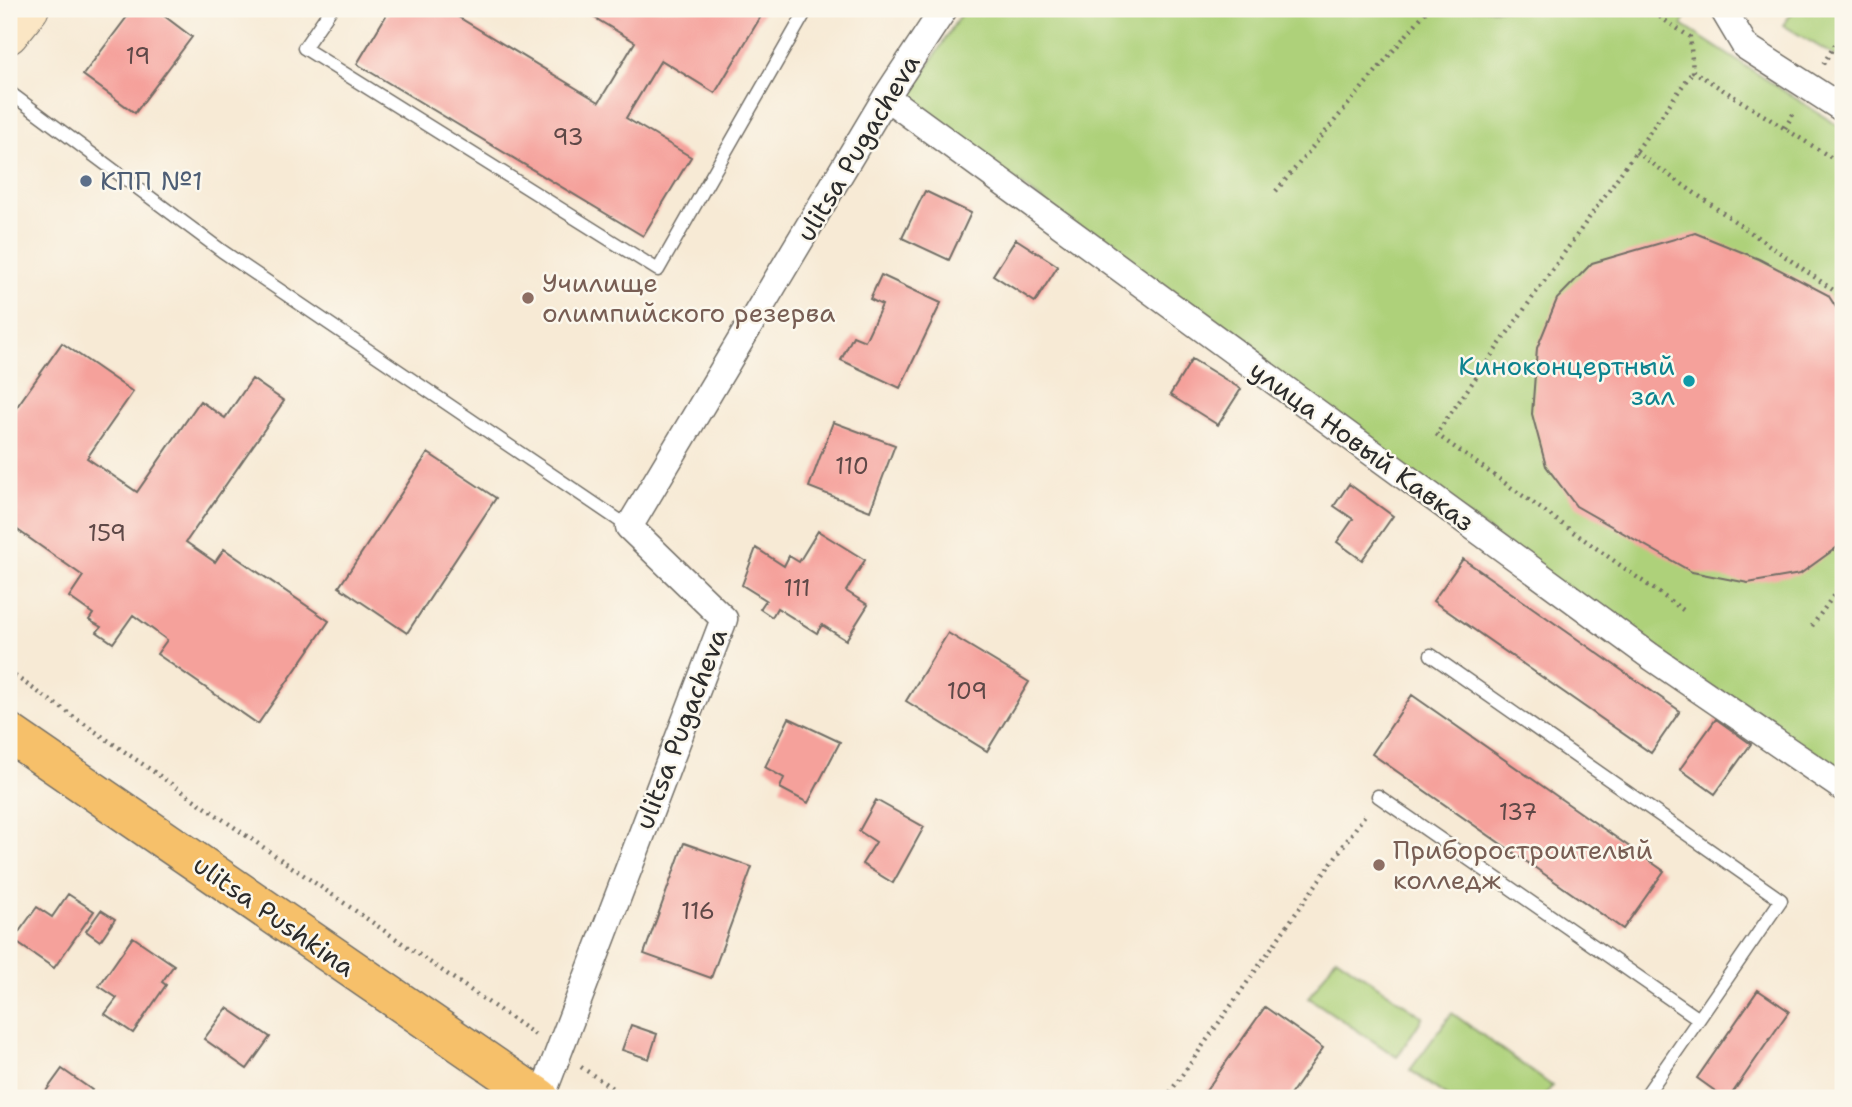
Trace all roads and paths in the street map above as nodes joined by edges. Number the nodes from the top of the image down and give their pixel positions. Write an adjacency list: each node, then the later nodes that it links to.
1 (30, 9): 8 (main road)
2 (331, 9): 3 (lane)
3 (807, 9)
4 (944, 9): 11 (street, ulitsa Pugacheva)
5 (1428, 9): 15 (path)
6 (1648, 9): 9 (path)
7 (1723, 9): 12 (street)
8 (9, 35)
9 (1693, 71): 13 (path); 14 (path)
10 (9, 92): 17 (lane)
11 (886, 97): 17 (street, ulitsa Pugacheva); 24 (street, улица Новый Кавказ)
12 (1843, 109)
13 (1636, 152): 16 (path); 19 (path)
14 (1843, 164)
15 (1276, 191)
16 (1843, 297)
17 (629, 527): 27 (street, ulitsa Pugacheva)
18 (1843, 582): 20 (path)
19 (1683, 610)
20 (1812, 626)
21 (1431, 655): 26 (lane)
22 (9, 672): 27 (path)
23 (9, 733): 28 (main road, ulitsa Pushkina)
24 (1843, 788)
25 (1378, 796): 26 (lane); 30 (path)
26 (1699, 1019): 31 (lane)
27 (559, 1052): 28 (street, ulitsa Pugacheva); 29 (path)
28 (541, 1098)
29 (627, 1098)
30 (1166, 1098)
31 (1644, 1098)

